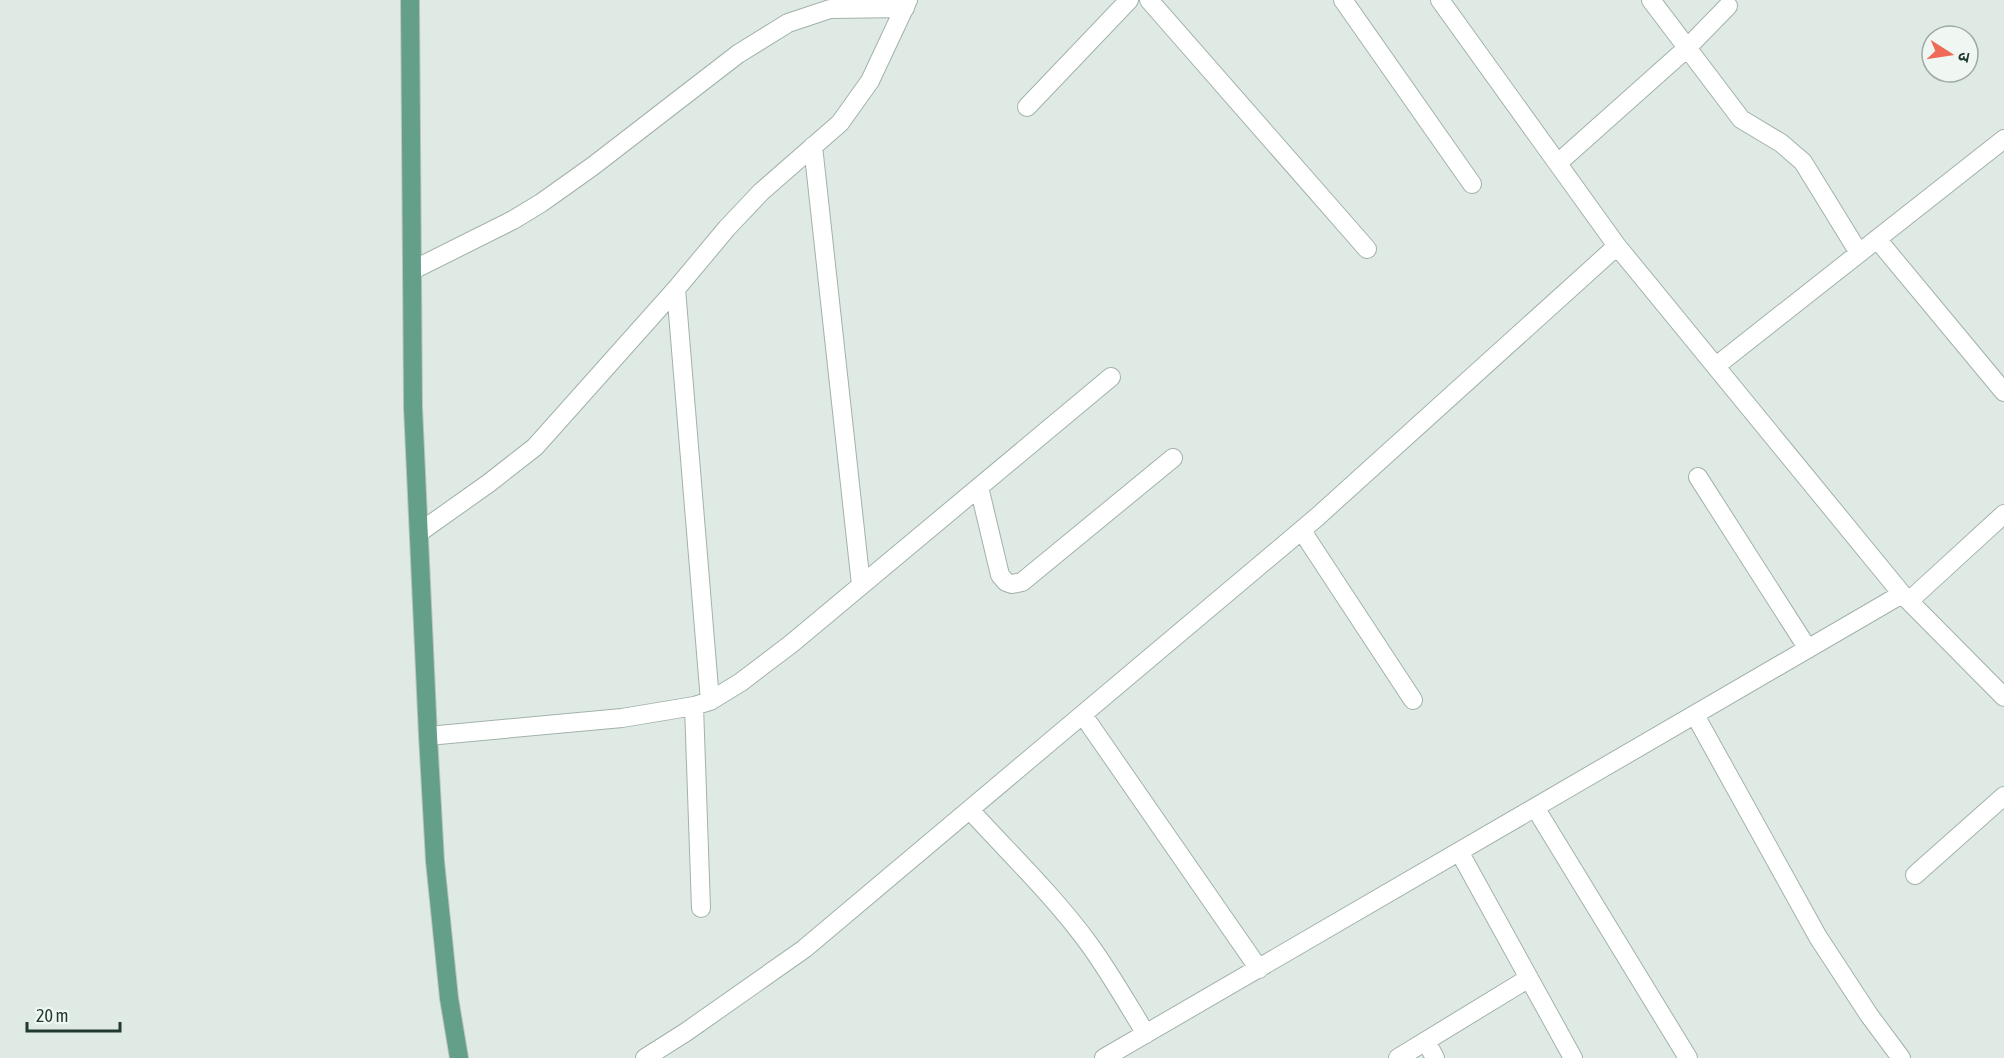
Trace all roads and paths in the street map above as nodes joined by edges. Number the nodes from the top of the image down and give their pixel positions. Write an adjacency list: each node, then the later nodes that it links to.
1 (411, 0): 20 (main road)
2 (1129, 0): 11 (street)
3 (1149, 0): 18 (street)
4 (1343, 0): 15 (street)
5 (1440, 0): 14 (street)
6 (1651, 0): 10 (street)
7 (828, 4): 8 (street); 20 (street)
8 (907, 4): 13 (street)
9 (1728, 6): 10 (street)
10 (1687, 48): 14 (street); 19 (street)
11 (1027, 107)
12 (2004, 139): 16 (street)
13 (813, 146): 21 (street); 31 (street)
14 (1558, 163): 17 (street)
15 (1472, 184)
16 (1877, 239): 19 (street); 24 (street)
17 (1617, 246): 22 (street); 29 (street)
18 (1367, 249)
19 (1859, 252): 22 (street)
20 (412, 270): 30 (main road)
21 (676, 289): 30 (street); 36 (street)
22 (1716, 366): 32 (street)
23 (1111, 377): 27 (street)
24 (2004, 392)
25 (1173, 458): 27 (street)
26 (1698, 477): 33 (street)
27 (980, 487): 31 (street)
28 (2004, 514): 32 (street)
29 (1302, 531): 35 (street); 37 (street)
30 (420, 532): 39 (main road)
31 (861, 585): 36 (street)
32 (1906, 597): 33 (street); 34 (street)
33 (1808, 649): 38 (street)
34 (2004, 697)
35 (1413, 700)
36 (702, 703): 39 (street); 45 (street)
37 (1083, 715): 42 (street); 46 (street)
38 (1695, 715): 41 (street); 58 (street)
39 (428, 736): 51 (main road)
40 (2004, 796): 44 (street)
41 (1536, 808): 43 (street); 57 (street)
42 (970, 810): 48 (street); 52 (street)
43 (1460, 853): 46 (street); 47 (street)
44 (1915, 875)
45 (701, 908)
46 (1259, 969): 48 (street)
47 (1529, 978): 49 (street); 56 (street)
48 (1146, 1034): 50 (street)
49 (1426, 1041): 54 (street); 55 (street)
50 (1133, 1050): 53 (street)
51 (459, 1058)
52 (645, 1058)
53 (1104, 1058)
54 (1398, 1058)
55 (1435, 1058)
56 (1574, 1058)
57 (1688, 1058)
58 (1901, 1058)

